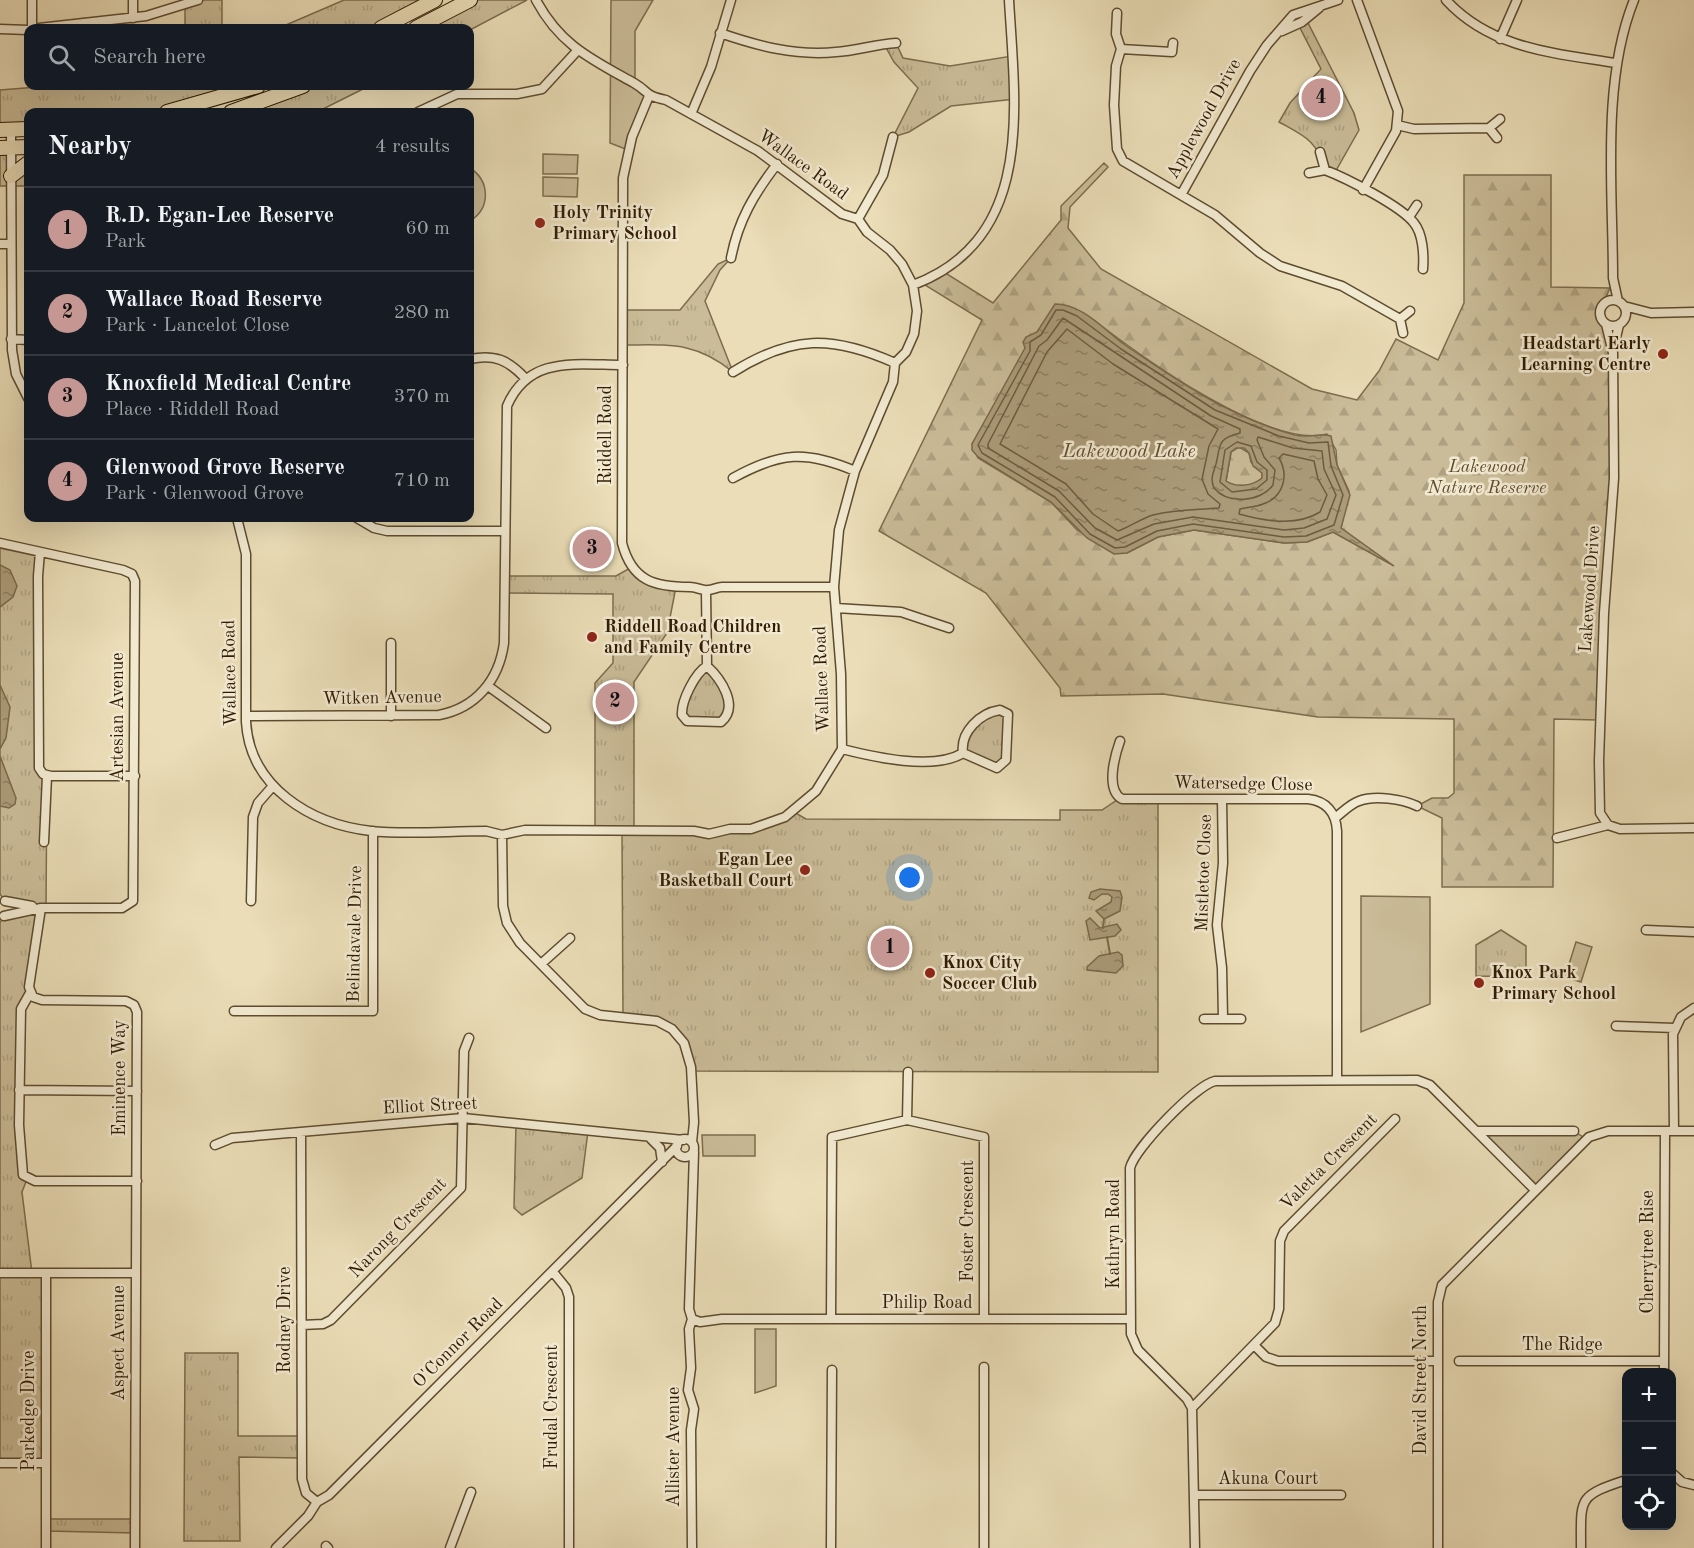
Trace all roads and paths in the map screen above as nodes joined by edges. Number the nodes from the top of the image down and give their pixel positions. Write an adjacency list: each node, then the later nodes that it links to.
1 (32, 0): 16 (street)
2 (133, 0): 15 (street)
3 (198, 0): 15 (street)
4 (435, 0): 18 (main road)
5 (470, 0): 19 (main road)
6 (536, 0): 26 (street, Wallace Road)
7 (731, 0): 22 (street)
8 (1009, 0): 61 (street)
9 (1338, 0): 52 (street, Applewood Drive)
10 (1357, 0): 37 (street)
11 (1446, 0): 23 (street)
12 (1517, 0): 23 (street)
13 (1634, 0): 28 (street)
14 (1118, 13): 25 (street)
15 (133, 18): 17 (street)
16 (30, 24)
17 (77, 24)
18 (389, 24)
19 (424, 24)
20 (0, 29): 21 (street)
21 (24, 29)
22 (720, 33): 24 (street); 35 (street)
23 (1500, 39): 28 (street)
24 (896, 43)
25 (1121, 49): 27 (street); 52 (street)
26 (577, 51): 31 (street, Wallace Road); 34 (street)
27 (1175, 51)
28 (1616, 63): 60 (street)
29 (244, 90): 32 (main road)
30 (292, 90): 33 (main road)
31 (649, 96): 35 (street, Wallace Road); 76 (street, Riddell Road)
32 (181, 108)
33 (242, 108)
34 (427, 108)
35 (691, 114): 46 (street, Wallace Road)
36 (1500, 118): 38 (street)
37 (1397, 125): 38 (street); 51 (street)
38 (1489, 128): 42 (street)
39 (24, 129): 40 (main road)
40 (6, 130): 44 (street)
41 (892, 137): 55 (street)
42 (1497, 138)
43 (24, 147): 44 (main road)
44 (6, 148): 50 (street)
45 (1320, 152): 48 (street)
46 (777, 164): 55 (street, Wallace Road); 58 (street)
47 (24, 166): 50 (main road)
48 (1325, 170): 49 (street); 51 (street)
49 (1309, 173)
50 (11, 176): 57 (street)
51 (1363, 190): 54 (street)
52 (1181, 195): 67 (street, Applewood Drive)
53 (1417, 205): 54 (street)
54 (1409, 218): 59 (street)
55 (858, 219): 61 (street, Wallace Road)
56 (0, 244): 57 (street)
57 (11, 244): 71 (street)
58 (731, 258)
59 (1423, 269)
60 (1613, 278): 62 (street); 63 (street)
61 (913, 285): 75 (street, Wallace Road)
62 (1606, 302): 63 (street); 69 (street, Lakewood Drive)
63 (1621, 304): 66 (street); 68 (street, Lakewood Drive)
64 (1410, 311): 67 (street)
65 (1694, 312): 66 (street)
66 (1651, 313): 68 (street)
67 (1400, 319): 70 (street)
68 (1622, 322): 69 (street); 73 (street, Lakewood Drive)
69 (1606, 324): 73 (street, Lakewood Drive)
70 (1403, 333)
71 (11, 339): 72 (street); 79 (street)
72 (24, 340)
73 (1613, 353): 106 (street, Lakewood Drive)
74 (474, 358): 78 (street)
75 (895, 363): 77 (street); 80 (street, Wallace Road)
76 (623, 365): 78 (street); 88 (street, Riddell Road)
77 (733, 372)
78 (525, 378): 84 (street, Witken Avenue)
79 (24, 390)
80 (855, 471): 81 (street); 87 (street, Wallace Road)
81 (733, 478)
82 (238, 522): 94 (street, Wallace Road)
83 (364, 522): 84 (street)
84 (504, 531): 93 (street, Witken Avenue)
85 (0, 543): 86 (street, Artesian Avenue)
86 (40, 552): 100 (street); 101 (street, Artesian Avenue)
87 (834, 587): 88 (street, Riddell Road); 89 (street, Wallace Road)
88 (706, 591): 92 (street)
89 (836, 608): 90 (street); 98 (street, Wallace Road)
90 (949, 628)
91 (391, 643): 95 (street)
92 (707, 666): 92 (street)
93 (488, 686): 95 (street, Witken Avenue); 96 (street)
94 (246, 716): 95 (street, Witken Avenue); 102 (street, Wallace Road)
95 (391, 716)
96 (546, 728)
97 (1120, 741): 103 (street, Watersedge Close)
98 (842, 749): 99 (street); 109 (street, Wallace Road)
99 (963, 753): 99 (street)
100 (47, 776): 101 (street); 111 (street)
101 (135, 776): 114 (street, Artesian Avenue)
102 (272, 787): 108 (street, Wallace Road); 113 (street)
103 (1222, 800): 105 (street, Watersedge Close); 124 (street, Mistletoe Close)
104 (1417, 806): 105 (street)
105 (1335, 818): 130 (street)
106 (1608, 825): 107 (street); 110 (street)
107 (1694, 828)
108 (373, 831): 109 (street, Wallace Road); 122 (street, Belindavale Drive)
109 (502, 835): 119 (street)
110 (1557, 838)
111 (44, 842)
112 (2, 897): 114 (street, Artesian Avenue); 115 (street)
113 (252, 901)
114 (41, 908): 115 (street, Artesian Avenue); 120 (street)
115 (2, 919)
116 (1646, 930): 117 (street)
117 (1694, 932)
118 (570, 938): 119 (street)
119 (541, 964): 143 (street)
120 (33, 996): 131 (street); 132 (street, Eminence Way)
121 (1694, 1008): 127 (street)
122 (234, 1011)
123 (1204, 1019): 124 (street)
124 (1223, 1019): 125 (street)
125 (1241, 1019)
126 (1616, 1026): 127 (street)
127 (1675, 1028): 138 (street, Cherrytree Rise)
128 (469, 1038): 133 (street, Narong Crescent)
129 (908, 1072): 135 (street)
130 (1337, 1080): 136 (street, Kathryn Road); 155 (street, Kathryn Road)
131 (19, 1090): 132 (street); 146 (street)
132 (137, 1090): 146 (street, Eminence Way)
133 (463, 1118): 140 (street, Elliot Street); 141 (street, Elliot Street); 156 (street, Narong Crescent)
134 (1395, 1119): 157 (street, Valetta Crescent)
135 (907, 1120): 153 (street, Foster Crescent); 154 (street, Foster Crescent)
136 (1476, 1131): 137 (street); 147 (street, Kathryn Road)
137 (1574, 1131)
138 (1669, 1131): 139 (street); 147 (street, David Street North); 160 (street, Cherrytree Rise)
139 (1694, 1131)
140 (302, 1132): 142 (street, Elliot Street); 156 (street, Rodney Drive)
141 (648, 1137): 143 (street, Elliot Street); 144 (street)
142 (215, 1145)
143 (683, 1147): 144 (street); 145 (street, Allister Avenue); 145 (street, Allister Avenue)
144 (663, 1160): 148 (street, O'Connor Road)
145 (692, 1179): 152 (street, Allister Avenue)
146 (137, 1181): 151 (street, Eminence Way)
147 (1535, 1190): 158 (street, David Street North)
148 (553, 1272): 174 (street, O'Connor Road); 179 (street, Frudal Crescent)
149 (0, 1273): 150 (street, Aspect Avenue)
150 (46, 1273): 151 (street, Aspect Avenue); 166 (street, Parkedge Drive)
151 (136, 1273): 176 (street, Aspect Avenue)
152 (695, 1319): 153 (street, Philip Road); 180 (street, Allister Avenue)
153 (831, 1319): 154 (street, Philip Road)
154 (984, 1319): 155 (street, Philip Road)
155 (1131, 1319): 164 (street, Kathryn Road)
156 (302, 1325): 174 (street, Rodney Drive)
157 (1255, 1346): 158 (street); 164 (street, Valetta Crescent)
158 (1437, 1361): 184 (street, David Street North)
159 (1459, 1361): 160 (street, The Ridge)
160 (1664, 1361): 162 (street, Cherrytree Rise)
161 (984, 1367): 182 (street)
162 (1664, 1368)
163 (832, 1370): 181 (street)
164 (1192, 1408): 171 (street)
165 (0, 1463): 166 (street)
166 (46, 1463): 175 (street, Parkedge Drive)
167 (1676, 1476): 169 (street)
168 (1622, 1481): 185 (street)
169 (1690, 1484): 173 (street)
170 (471, 1492): 178 (street)
171 (1195, 1495): 172 (street, Akuna Court); 183 (street)
172 (1341, 1495)
173 (1694, 1495)
174 (316, 1502): 177 (street, O'Connor Road)
175 (46, 1548)
176 (135, 1548)
177 (276, 1548)
178 (450, 1548)
179 (569, 1548)
180 (692, 1548)
181 (831, 1548)
182 (984, 1548)
183 (1195, 1548)
184 (1438, 1548)
185 (1581, 1548)

